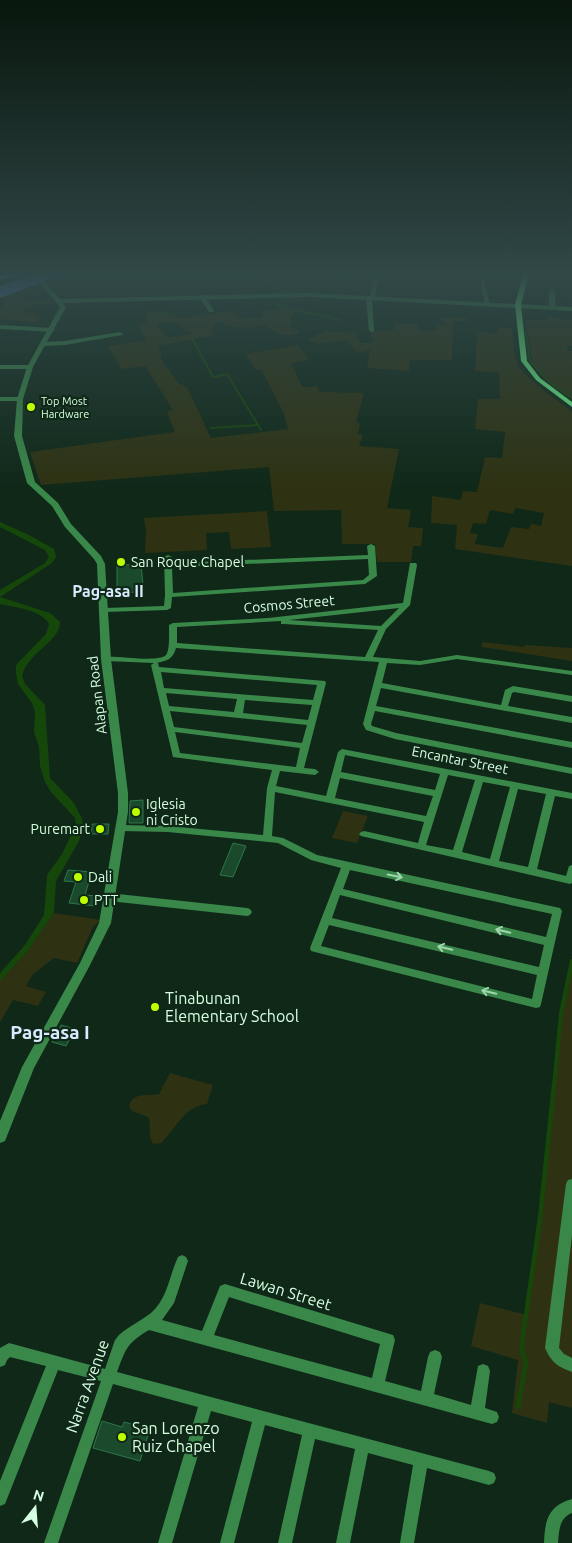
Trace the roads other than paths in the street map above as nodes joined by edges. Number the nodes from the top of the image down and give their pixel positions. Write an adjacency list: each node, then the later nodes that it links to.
1 (43, 345): 6 (street, Alapan Road)
2 (76, 345): 4 (street)
3 (522, 345): 9 (main road)
4 (78, 350)
5 (0, 367): 6 (street)
6 (30, 367): 8 (street, Alapan Road)
7 (0, 399): 8 (street)
8 (20, 399): 15 (street, Alapan Road)
9 (572, 404)
10 (371, 546): 11 (street)
11 (371, 557): 13 (street); 13 (street)
12 (413, 565): 14 (street)
13 (169, 595): 15 (street)
14 (406, 605): 16 (street, Cosmos Street); 17 (street)
15 (105, 610): 19 (street, Alapan Road)
16 (268, 620): 17 (street); 18 (street, Cosmos Street)
17 (383, 628): 20 (street)
18 (172, 645): 20 (street); 22 (street)
19 (106, 659): 22 (street); 52 (street, Alapan Road)
20 (368, 659): 21 (street)
21 (384, 660): 23 (street); 24 (street)
22 (155, 665): 25 (street); 28 (street)
23 (572, 673)
24 (377, 685): 30 (street); 31 (street)
25 (162, 690): 26 (street); 29 (street)
26 (242, 696): 28 (street); 32 (street)
27 (572, 699): 31 (street)
28 (317, 703): 34 (street)
29 (165, 708): 32 (street); 35 (street)
30 (371, 708): 36 (street); 40 (street)
31 (504, 708): 33 (street)
32 (238, 715): 34 (street)
33 (572, 720)
34 (311, 724): 37 (street)
35 (170, 729): 37 (street); 38 (street)
36 (572, 745)
37 (305, 746): 39 (street)
38 (276, 767): 39 (street); 46 (street)
39 (299, 770): 41 (street)
40 (572, 771)
41 (315, 772)
42 (445, 772): 43 (street, Encantar Street); 44 (street, Encantar Street); 48 (street)
43 (336, 774): 48 (street); 50 (street)
44 (480, 778): 45 (street, Encantar Street); 56 (street)
45 (515, 785): 47 (street, Encantar Street); 57 (street)
46 (272, 788): 50 (street); 54 (street)
47 (550, 792): 49 (street, Encantar Street); 60 (street)
48 (438, 794): 51 (street)
49 (572, 796)
50 (330, 799): 51 (street)
51 (430, 820): 55 (street)
52 (121, 828): 54 (street); 62 (street, Alapan Road)
53 (364, 834): 55 (street)
54 (267, 838): 58 (street)
55 (420, 847): 56 (street)
56 (456, 855): 57 (street)
57 (494, 863): 60 (street)
58 (347, 866): 61 (street); 65 (street, one-way to 65)
59 (572, 868): 60 (street)
60 (532, 871)
61 (337, 892): 64 (street); 65 (street, one-way to 61)
62 (109, 897): 63 (street); 67 (street, Alapan Road)
63 (247, 912)
64 (326, 920): 66 (street, one-way to 64); 66 (street, one-way to 64)
65 (550, 942): 66 (street)
66 (543, 972)
67 (0, 1137)
68 (572, 1184): 75 (street)
69 (182, 1261): 70 (street, Narra Avenue)
70 (148, 1323): 71 (street); 77 (street, Narra Avenue)
71 (206, 1339): 78 (street); 78 (street, Lawan Street)
72 (434, 1357): 79 (street)
73 (0, 1360): 74 (street)
74 (54, 1363): 77 (street); 88 (street)
75 (572, 1365)
76 (483, 1371): 81 (street)
77 (107, 1377): 80 (street); 90 (street, Narra Avenue)
78 (377, 1386): 79 (street)
79 (426, 1400): 81 (street)
80 (206, 1403): 82 (street); 91 (street)
81 (477, 1413): 83 (street)
82 (260, 1417): 84 (street); 92 (street)
83 (492, 1418)
84 (310, 1431): 85 (street); 93 (street)
85 (362, 1444): 86 (street); 94 (street)
86 (420, 1460): 87 (street); 95 (street)
87 (489, 1478)
88 (0, 1499)
89 (572, 1506): 96 (street)
90 (51, 1543)
91 (165, 1543)
92 (227, 1543)
93 (285, 1543)
94 (343, 1543)
95 (407, 1543)
96 (550, 1543)

